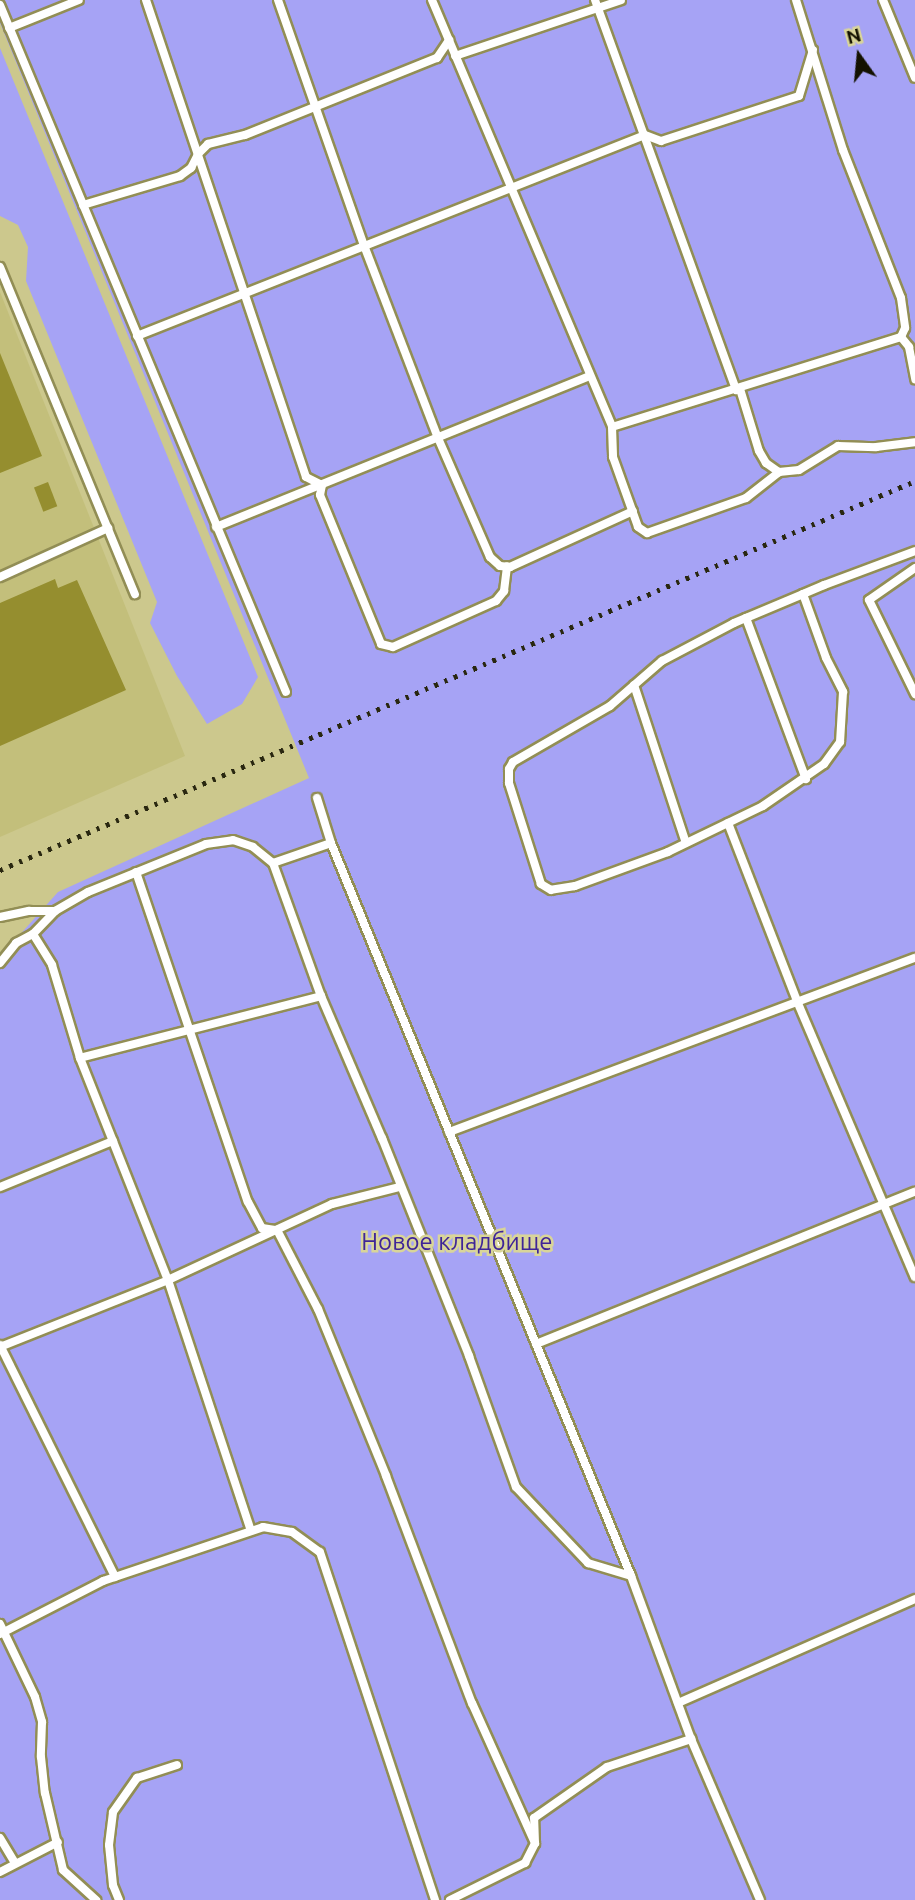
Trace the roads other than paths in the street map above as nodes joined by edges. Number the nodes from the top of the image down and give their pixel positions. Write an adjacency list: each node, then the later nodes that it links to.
1 (79, 0): 11 (lane)
2 (146, 0): 18 (lane)
3 (278, 0): 16 (lane)
4 (432, 0): 12 (lane)
5 (595, 0): 10 (lane)
6 (621, 0): 10 (lane)
7 (796, 0): 13 (lane)
8 (883, 0): 15 (lane)
9 (0, 5): 11 (lane)
10 (599, 10): 14 (lane); 17 (lane)
11 (9, 29): 20 (lane)
12 (449, 40): 14 (lane); 16 (lane)
13 (813, 50): 17 (lane); 26 (lane)
14 (455, 56): 19 (lane)
15 (915, 78)
16 (316, 108): 18 (lane); 21 (lane)
17 (645, 135): 19 (lane); 29 (lane)
18 (198, 154): 20 (lane); 24 (lane)
19 (512, 190): 21 (lane); 27 (lane)
20 (83, 205): 25 (lane)
21 (365, 248): 24 (lane); 31 (lane)
22 (0, 267): 23 (lane)
23 (4, 290): 37 (lane)
24 (244, 292): 25 (lane); 34 (lane)
25 (137, 336): 36 (lane)
26 (901, 337): 28 (lane); 29 (lane)
27 (590, 376): 30 (lane); 31 (lane)
28 (915, 379)
29 (738, 389): 30 (lane); 33 (lane)
30 (612, 427): 35 (lane)
31 (438, 438): 34 (lane); 39 (lane)
32 (915, 442): 33 (lane)
33 (779, 472): 35 (lane)
34 (322, 485): 36 (lane); 39 (lane)
35 (633, 511): 39 (lane)
36 (216, 527): 46 (lane)
37 (108, 528): 41 (lane); 42 (lane)
38 (915, 551): 43 (lane)
39 (506, 566)
40 (915, 568): 47 (lane)
41 (0, 577)
42 (135, 594)
43 (803, 594): 44 (lane); 48 (lane)
44 (747, 618): 45 (lane); 48 (lane)
45 (634, 685): 52 (lane); 52 (lane)
46 (286, 692)
47 (915, 694)
48 (806, 779): 50 (lane)
49 (317, 798): 51 (lane)
50 (728, 823): 52 (lane); 61 (lane)
51 (331, 843): 53 (lane); 64 (lane)
52 (686, 843)
53 (273, 863): 54 (lane); 60 (lane)
54 (136, 872): 55 (lane); 62 (lane)
55 (55, 911): 56 (lane); 57 (lane)
56 (0, 917)
57 (33, 934): 59 (lane); 63 (lane)
58 (915, 958): 61 (lane)
59 (0, 963)
60 (321, 996): 62 (lane); 67 (lane)
61 (797, 1001): 64 (lane); 69 (lane)
62 (188, 1028): 63 (lane); 70 (lane)
63 (80, 1058): 65 (lane)
64 (449, 1132): 73 (lane)
65 (113, 1141): 66 (lane); 72 (lane)
66 (0, 1187)
67 (399, 1187): 70 (lane); 76 (lane)
68 (915, 1192): 69 (lane)
69 (884, 1204): 71 (lane); 73 (lane)
70 (277, 1230): 72 (lane); 85 (lane)
71 (915, 1277)
72 (168, 1280): 74 (lane); 75 (lane)
73 (536, 1343): 76 (lane)
74 (0, 1346): 77 (lane)
75 (251, 1531): 77 (lane); 90 (lane)
76 (631, 1576): 80 (lane)
77 (116, 1577): 79 (lane)
78 (915, 1599): 80 (lane)
79 (1, 1630): 84 (lane)
80 (678, 1703): 81 (lane)
81 (691, 1739): 85 (lane); 92 (lane)
82 (177, 1765): 89 (lane)
83 (0, 1838): 86 (lane)
84 (58, 1842): 86 (lane); 88 (lane)
85 (535, 1843): 91 (lane)
86 (15, 1863): 87 (lane)
87 (0, 1872)
88 (96, 1900)
89 (119, 1900)
90 (435, 1900)
91 (450, 1900)
92 (760, 1900)

